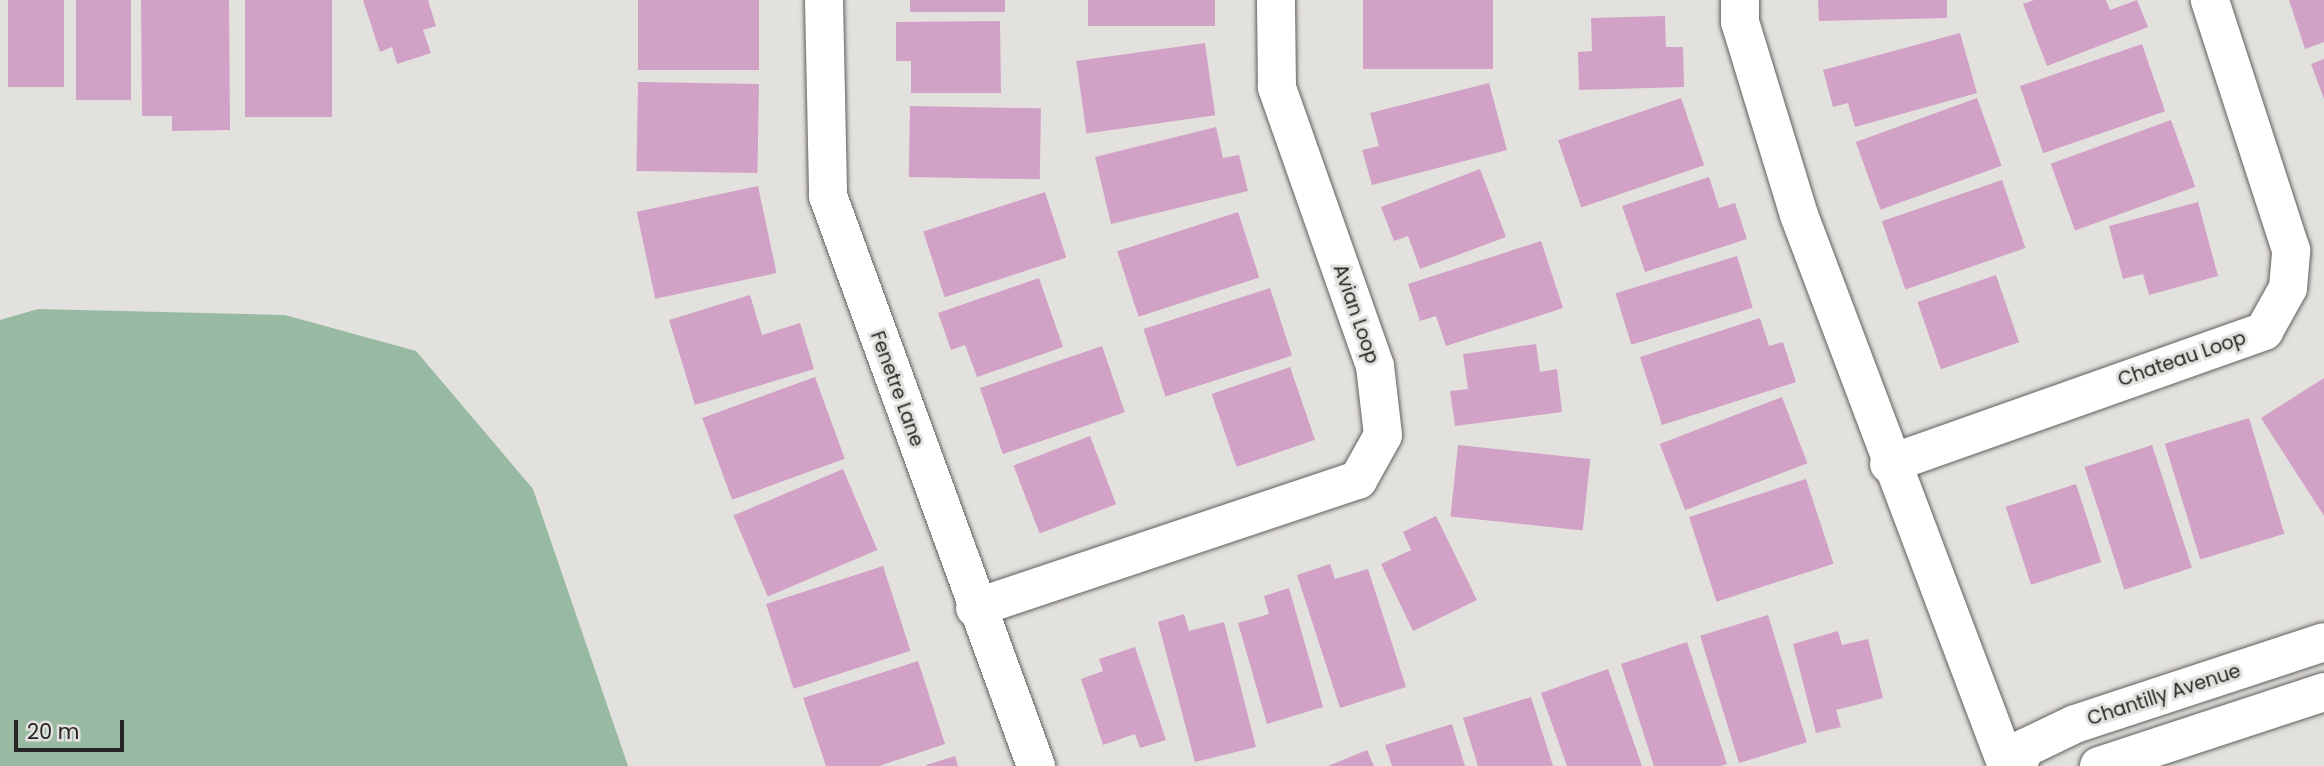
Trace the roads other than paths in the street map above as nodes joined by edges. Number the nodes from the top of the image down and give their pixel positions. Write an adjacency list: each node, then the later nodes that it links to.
1 (824, 0): 6 (street, Fenetre Lane)
2 (1276, 0): 6 (street, Avian Loop)
3 (1740, 0): 5 (street)
4 (2210, 0): 5 (street, Chateau Loop)
5 (1889, 464): 10 (street)
6 (975, 608): 9 (street, Fenetre Lane)
7 (2324, 642): 11 (street, Chantilly Avenue)
8 (2324, 692): 12 (street)
9 (1036, 766)
10 (2007, 766)
11 (2017, 766)
12 (2099, 766)

